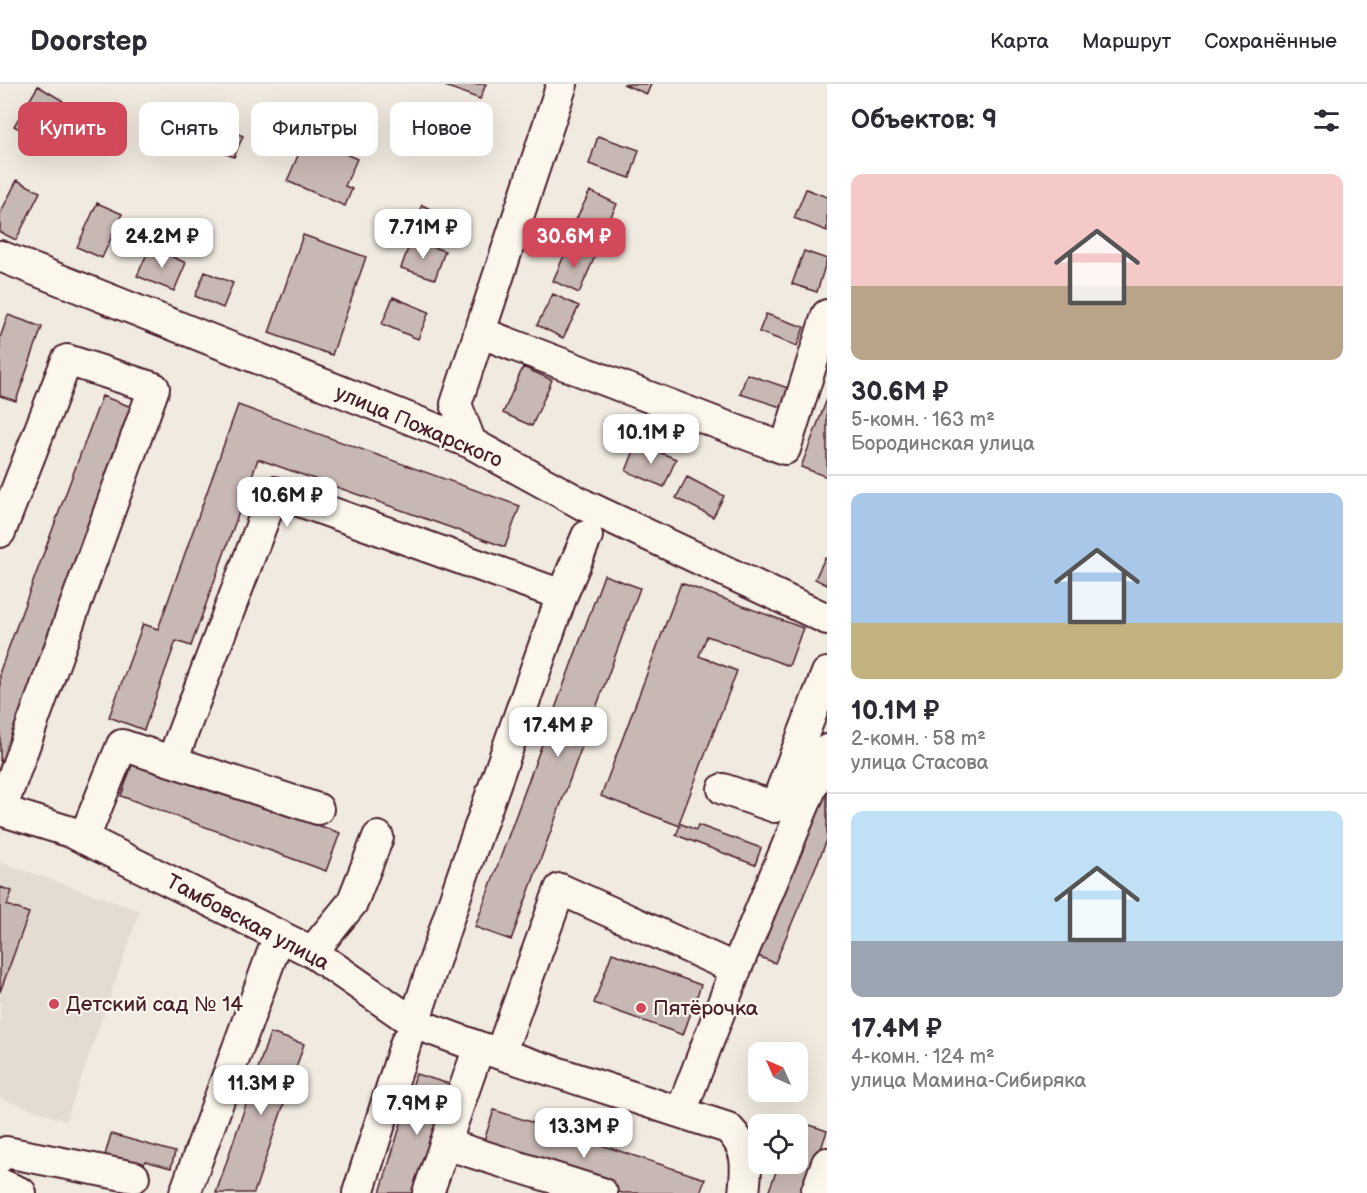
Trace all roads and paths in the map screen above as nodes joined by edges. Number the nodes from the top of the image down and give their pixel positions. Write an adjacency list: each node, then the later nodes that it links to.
1 (562, 84): 4 (street)
2 (0, 256): 6 (street, улица Пожарского)
3 (827, 315): 4 (street)
4 (480, 332): 5 (street)
5 (456, 404): 6 (street); 7 (street)
6 (425, 425): 7 (street, улица Пожарского)
7 (471, 443): 11 (street, улица Пожарского)
8 (0, 532): 17 (street)
9 (587, 536): 10 (street)
10 (562, 595): 14 (street); 23 (street)
11 (827, 619)
12 (827, 673): 15 (street)
13 (827, 750): 22 (street)
14 (172, 761): 16 (street); 19 (street)
15 (723, 789)
16 (318, 809)
17 (0, 810): 19 (street, Тамбовская улица)
18 (378, 837): 21 (street)
19 (84, 838): 20 (street, Тамбовская улица)
20 (279, 935): 21 (street, Тамбовская улица); 32 (street)
21 (312, 952): 23 (street, Тамбовская улица)
22 (736, 969): 24 (street); 25 (street)
23 (410, 1032): 24 (street, Тамбовская улица); 33 (street)
24 (490, 1050): 25 (street, Тамбовская улица); 26 (street)
25 (681, 1112): 36 (street, Тамбовская улица)
26 (445, 1144): 34 (street); 35 (street)
27 (0, 1157): 29 (street)
28 (827, 1163): 37 (street)
29 (134, 1177)
30 (0, 1184): 31 (street)
31 (21, 1193)
32 (185, 1193)
33 (358, 1193)
34 (428, 1193)
35 (602, 1193)
36 (744, 1193)
37 (816, 1193)

